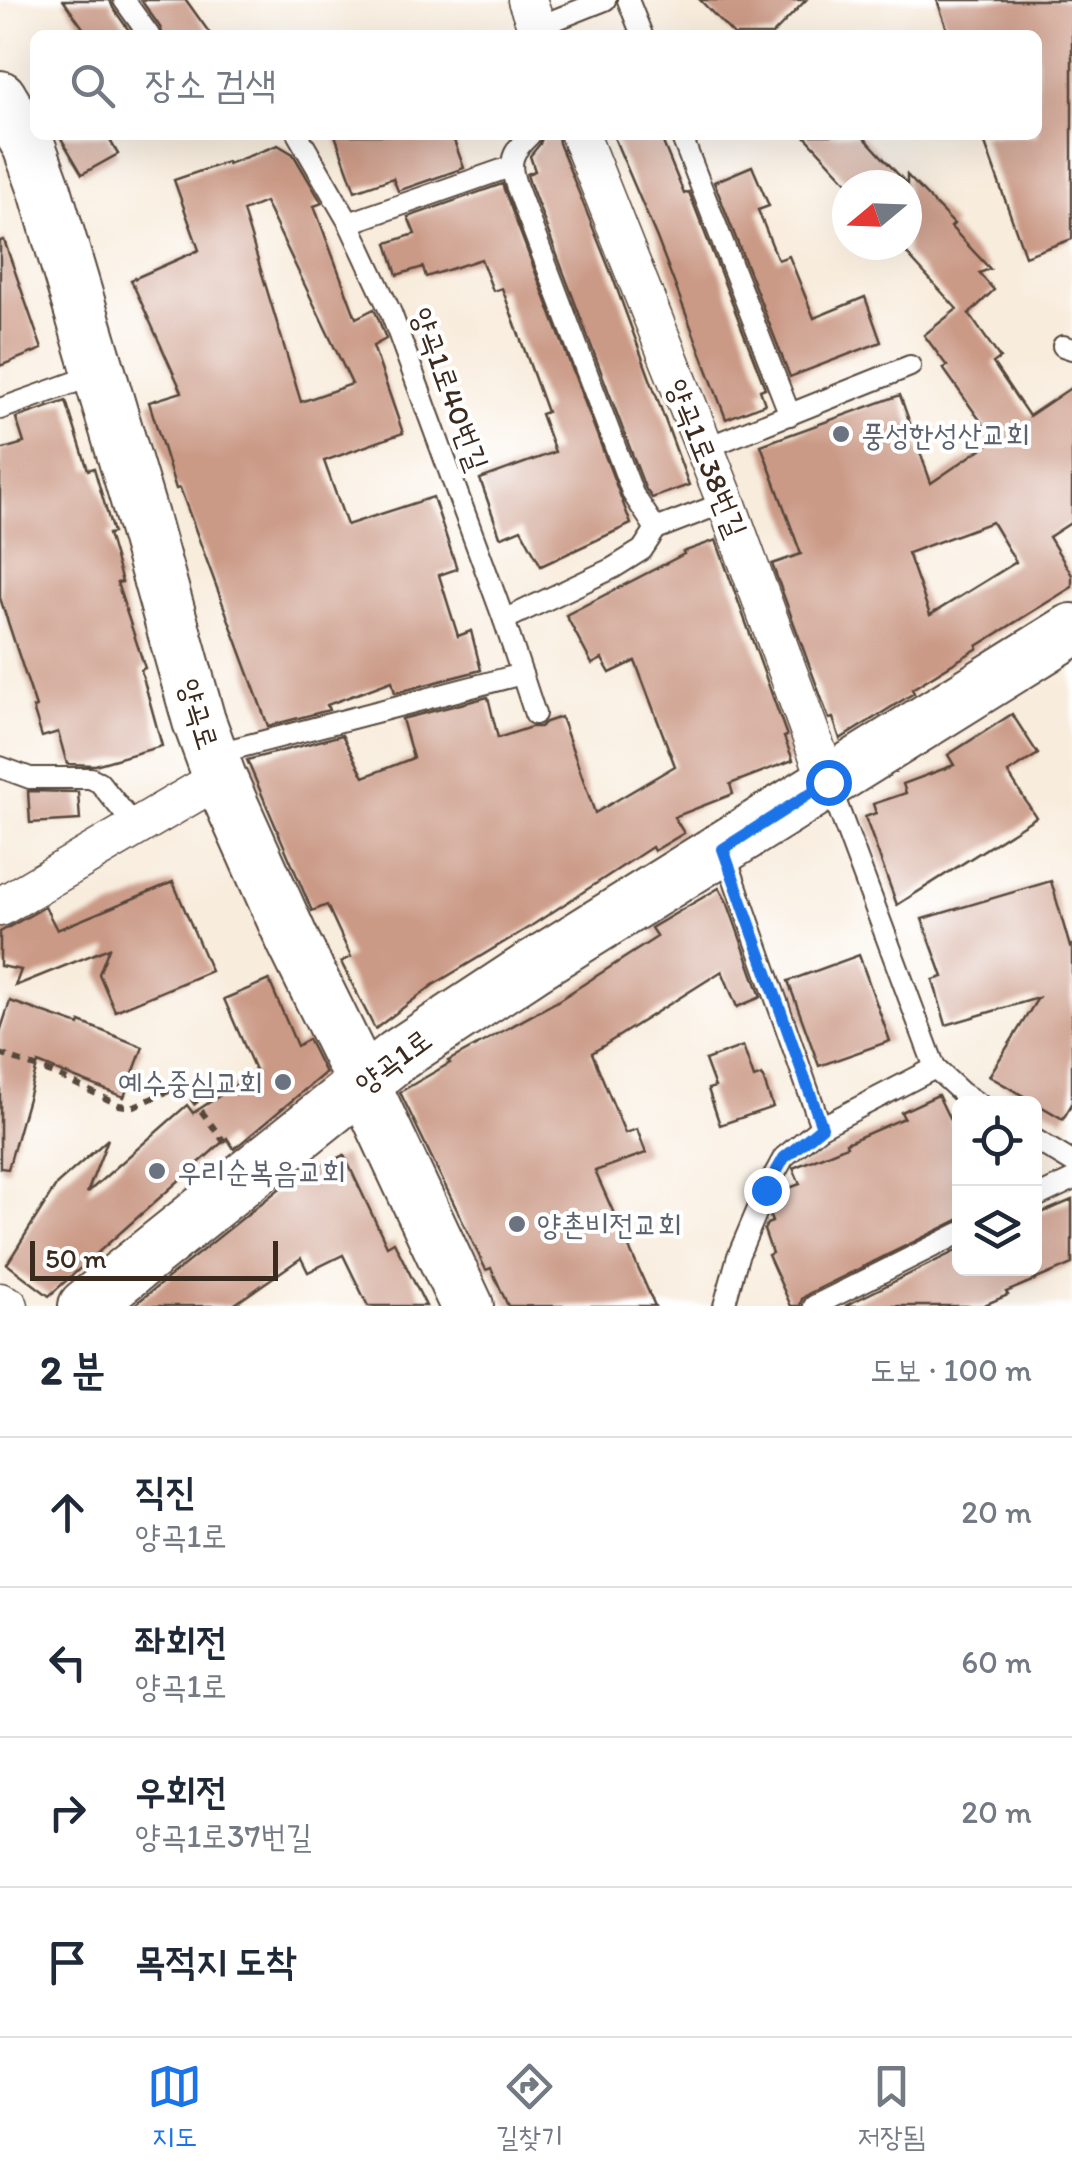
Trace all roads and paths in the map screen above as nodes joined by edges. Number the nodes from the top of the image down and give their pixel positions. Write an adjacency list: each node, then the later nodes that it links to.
1 (124, 0): 5 (lane)
2 (605, 0): 4 (lane)
3 (628, 0): 6 (lane)
4 (535, 21)
5 (145, 30)
6 (640, 30)
7 (0, 97): 15 (street, 양곡로)
8 (301, 140): 13 (lane, 양곡1로40번길)
9 (525, 140): 12 (lane)
10 (582, 140): 18 (street, 양곡1로38번길)
11 (683, 140): 17 (lane)
12 (510, 167): 13 (lane); 20 (lane)
13 (349, 223): 21 (lane, 양곡1로40번길)
14 (910, 366): 17 (lane)
15 (98, 374): 16 (lane); 25 (street, 양곡로)
16 (0, 409)
17 (790, 415): 18 (lane)
18 (704, 448): 19 (street, 양곡1로38번길)
19 (726, 502): 20 (lane); 27 (street, 양곡1로38번길)
20 (656, 529): 21 (lane)
21 (504, 620): 23 (lane, 양곡1로40번길)
22 (1072, 630): 27 (street, 양곡1로)
23 (522, 674): 24 (lane, 양곡1로40번길); 25 (lane)
24 (535, 714)
25 (216, 766): 28 (street); 33 (street, 양곡로)
26 (0, 767): 28 (lane)
27 (828, 782): 29 (street, 양곡1로); 32 (lane)
28 (135, 826): 30 (street)
29 (723, 849): 33 (street, 양곡1로); 35 (lane)
30 (0, 908)
31 (0, 1054): 36 (path)
32 (935, 1068): 34 (lane); 35 (lane)
33 (363, 1083): 44 (street, 양곡1로); 45 (street, 양곡로)
34 (967, 1096)
35 (822, 1127): 46 (lane)
36 (225, 1143)
37 (1042, 1143): 38 (lane)
38 (1072, 1162)
39 (1072, 1180): 40 (lane)
40 (1042, 1194)
41 (952, 1238): 47 (lane)
42 (0, 1302): 43 (street)
43 (9, 1306)
44 (86, 1306)
45 (467, 1306)
46 (724, 1306)
47 (814, 1306)

